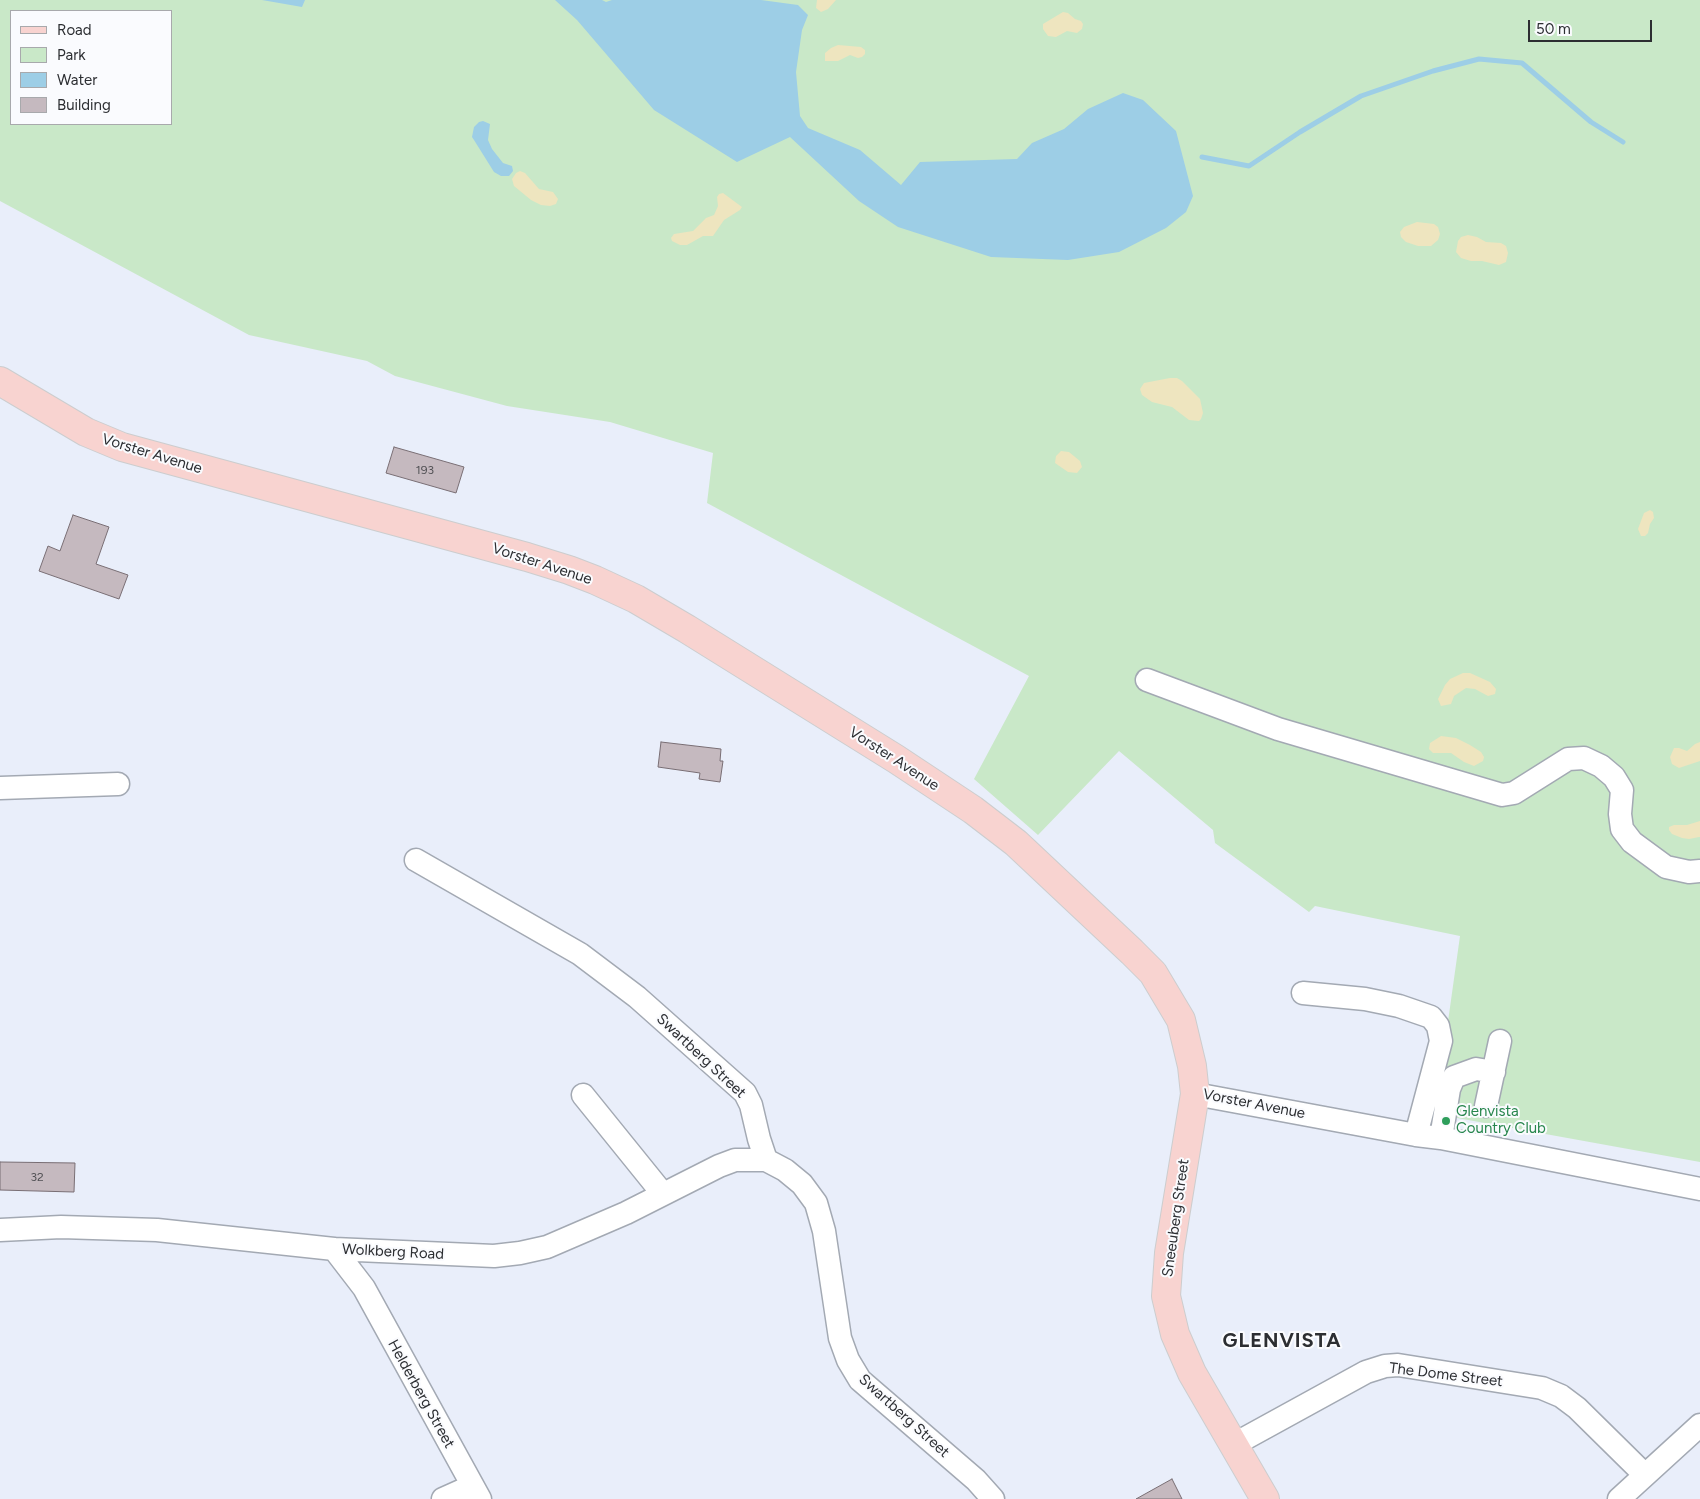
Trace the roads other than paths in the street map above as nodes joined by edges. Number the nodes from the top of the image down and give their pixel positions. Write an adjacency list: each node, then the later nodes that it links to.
1 (1, 384): 10 (main road, Vorster Avenue)
2 (1147, 680): 6 (street)
3 (118, 784): 4 (street)
4 (0, 788)
5 (416, 860): 15 (street, Swartberg Street)
6 (1700, 871)
7 (1303, 993): 13 (street)
8 (1500, 1040): 9 (street)
9 (1494, 1072): 12 (street); 14 (street)
10 (1196, 1094): 13 (street, Vorster Avenue); 23 (main road, Sneeuberg Street)
11 (582, 1095): 17 (street)
12 (1486, 1106)
13 (1416, 1135): 14 (street, Vorster Avenue)
14 (1441, 1138): 16 (street, Vorster Avenue)
15 (766, 1160): 17 (street, Wolkberg Road); 27 (street, Swartberg Street)
16 (1700, 1189)
17 (663, 1194): 20 (street, Wolkberg Road)
18 (0, 1230): 19 (street, Wolkberg Road)
19 (334, 1249): 20 (street, Wolkberg Road); 21 (street, Helderberg Street)
20 (363, 1251): 21 (street)
21 (364, 1288): 25 (street, Helderberg Street)
22 (1700, 1425): 24 (street)
23 (1234, 1445): 24 (street, The Dome Street); 28 (main road, Sneeuberg Street)
24 (1645, 1475): 29 (street)
25 (476, 1492): 26 (street)
26 (443, 1499)
27 (993, 1499)
28 (1264, 1499)
29 (1619, 1499)

